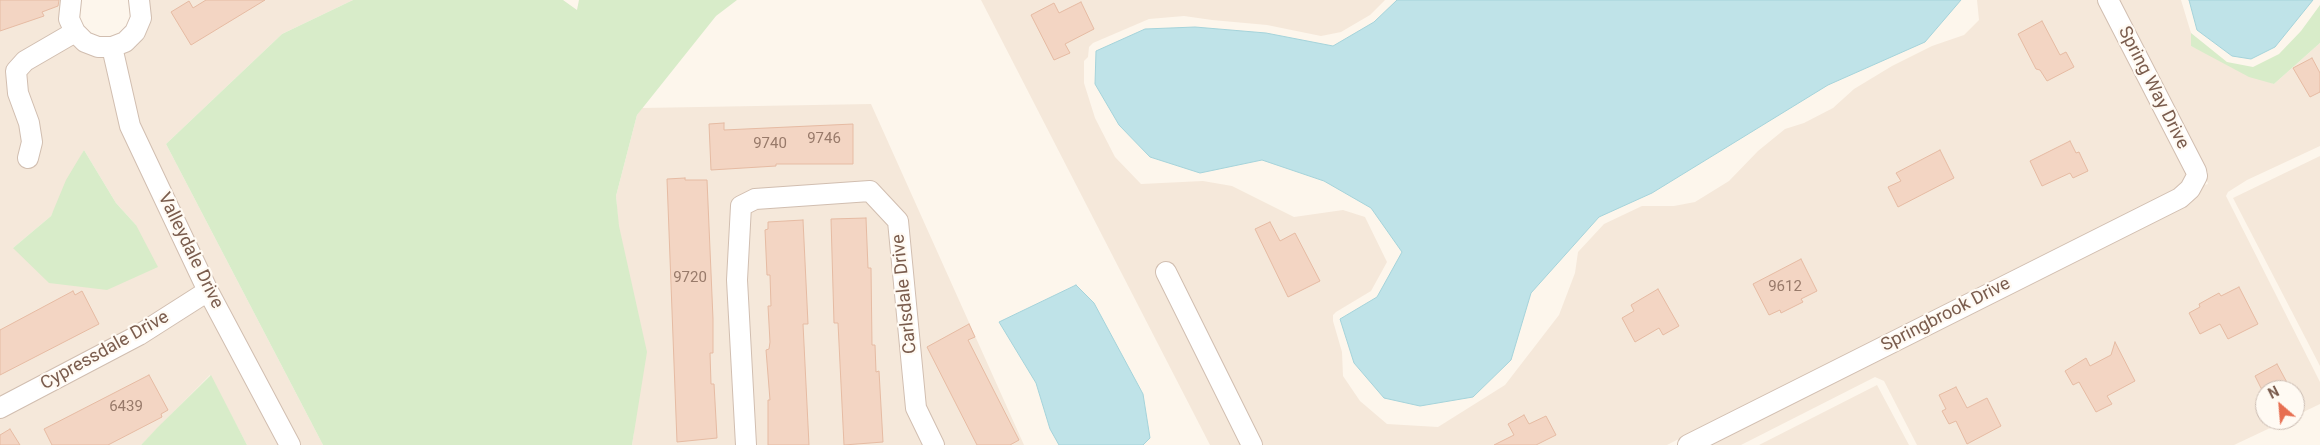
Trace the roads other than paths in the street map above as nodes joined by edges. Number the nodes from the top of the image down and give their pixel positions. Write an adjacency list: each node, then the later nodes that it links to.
1 (71, 0): 4 (street)
2 (139, 0): 5 (street)
3 (2108, 0): 7 (street, Spring Way Drive)
4 (74, 32): 5 (street); 6 (street)
5 (112, 47): 9 (street, Valleydale Drive)
6 (28, 158)
7 (2197, 176): 15 (street, Springbrook Drive)
8 (1166, 272): 14 (street)
9 (208, 291): 10 (street, Cypressdale Drive); 11 (street, Valleydale Drive)
10 (0, 408)
11 (290, 445)
12 (746, 445): 13 (street, Carlsdale Drive)
13 (934, 445)
14 (1252, 445)
15 (1688, 445)

